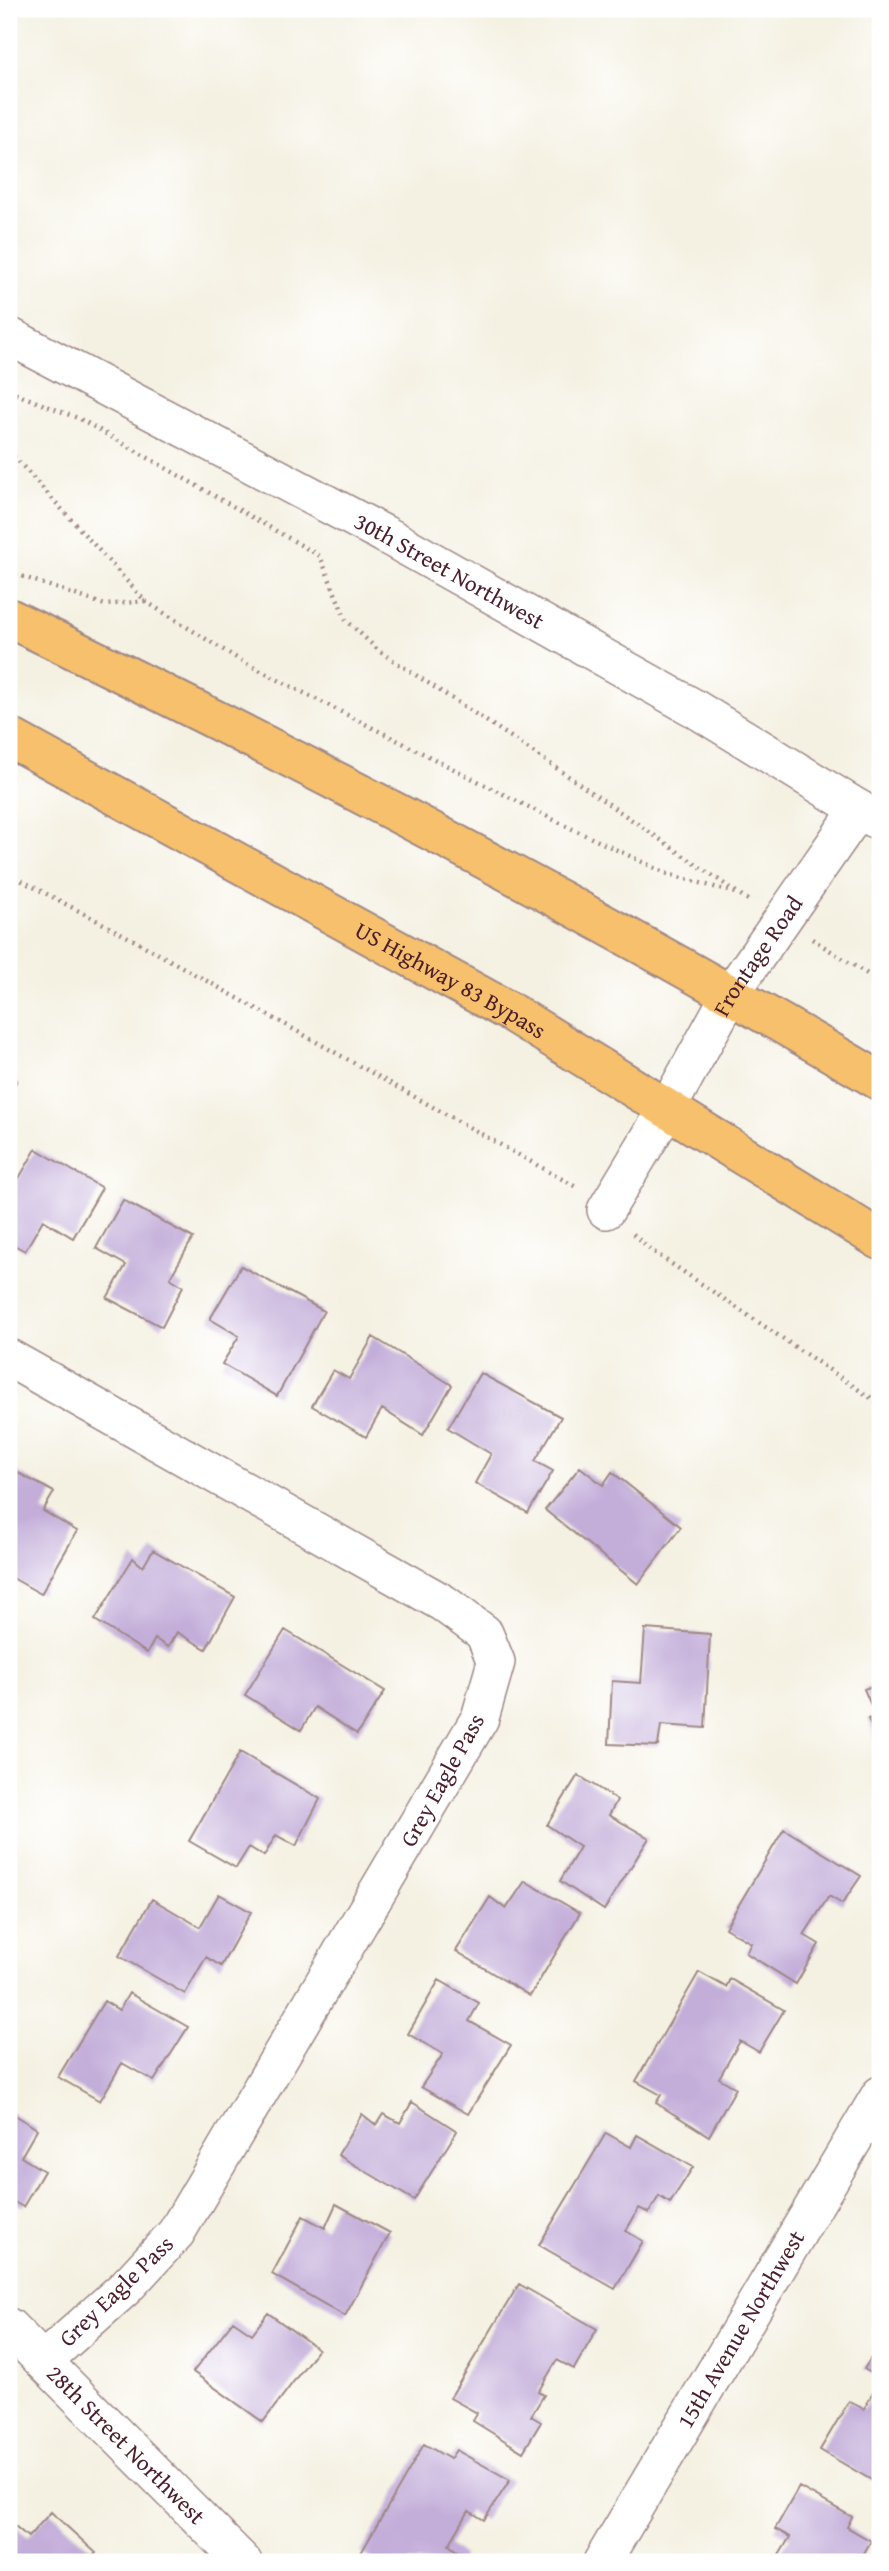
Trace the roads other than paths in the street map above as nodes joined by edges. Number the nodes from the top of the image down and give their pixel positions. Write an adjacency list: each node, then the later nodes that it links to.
1 (9, 336): 4 (street, 30th Street Northwest)
2 (9, 618): 5 (highway)
3 (9, 737): 7 (highway, US Highway 83 Bypass)
4 (869, 815): 5 (street, Frontage Road)
5 (731, 993): 6 (highway); 7 (street, Frontage Road)
6 (880, 1081)
7 (667, 1109): 8 (street, Frontage Road); 9 (highway, US Highway 83 Bypass)
8 (606, 1210)
9 (880, 1240)
10 (9, 1358): 13 (street, Grey Eagle Pass)
11 (880, 2095): 15 (street, 15th Avenue Northwest)
12 (9, 2328): 13 (street, 28th Street Northwest)
13 (43, 2361): 14 (street, 28th Street Northwest)
14 (243, 2562)
15 (602, 2562)

